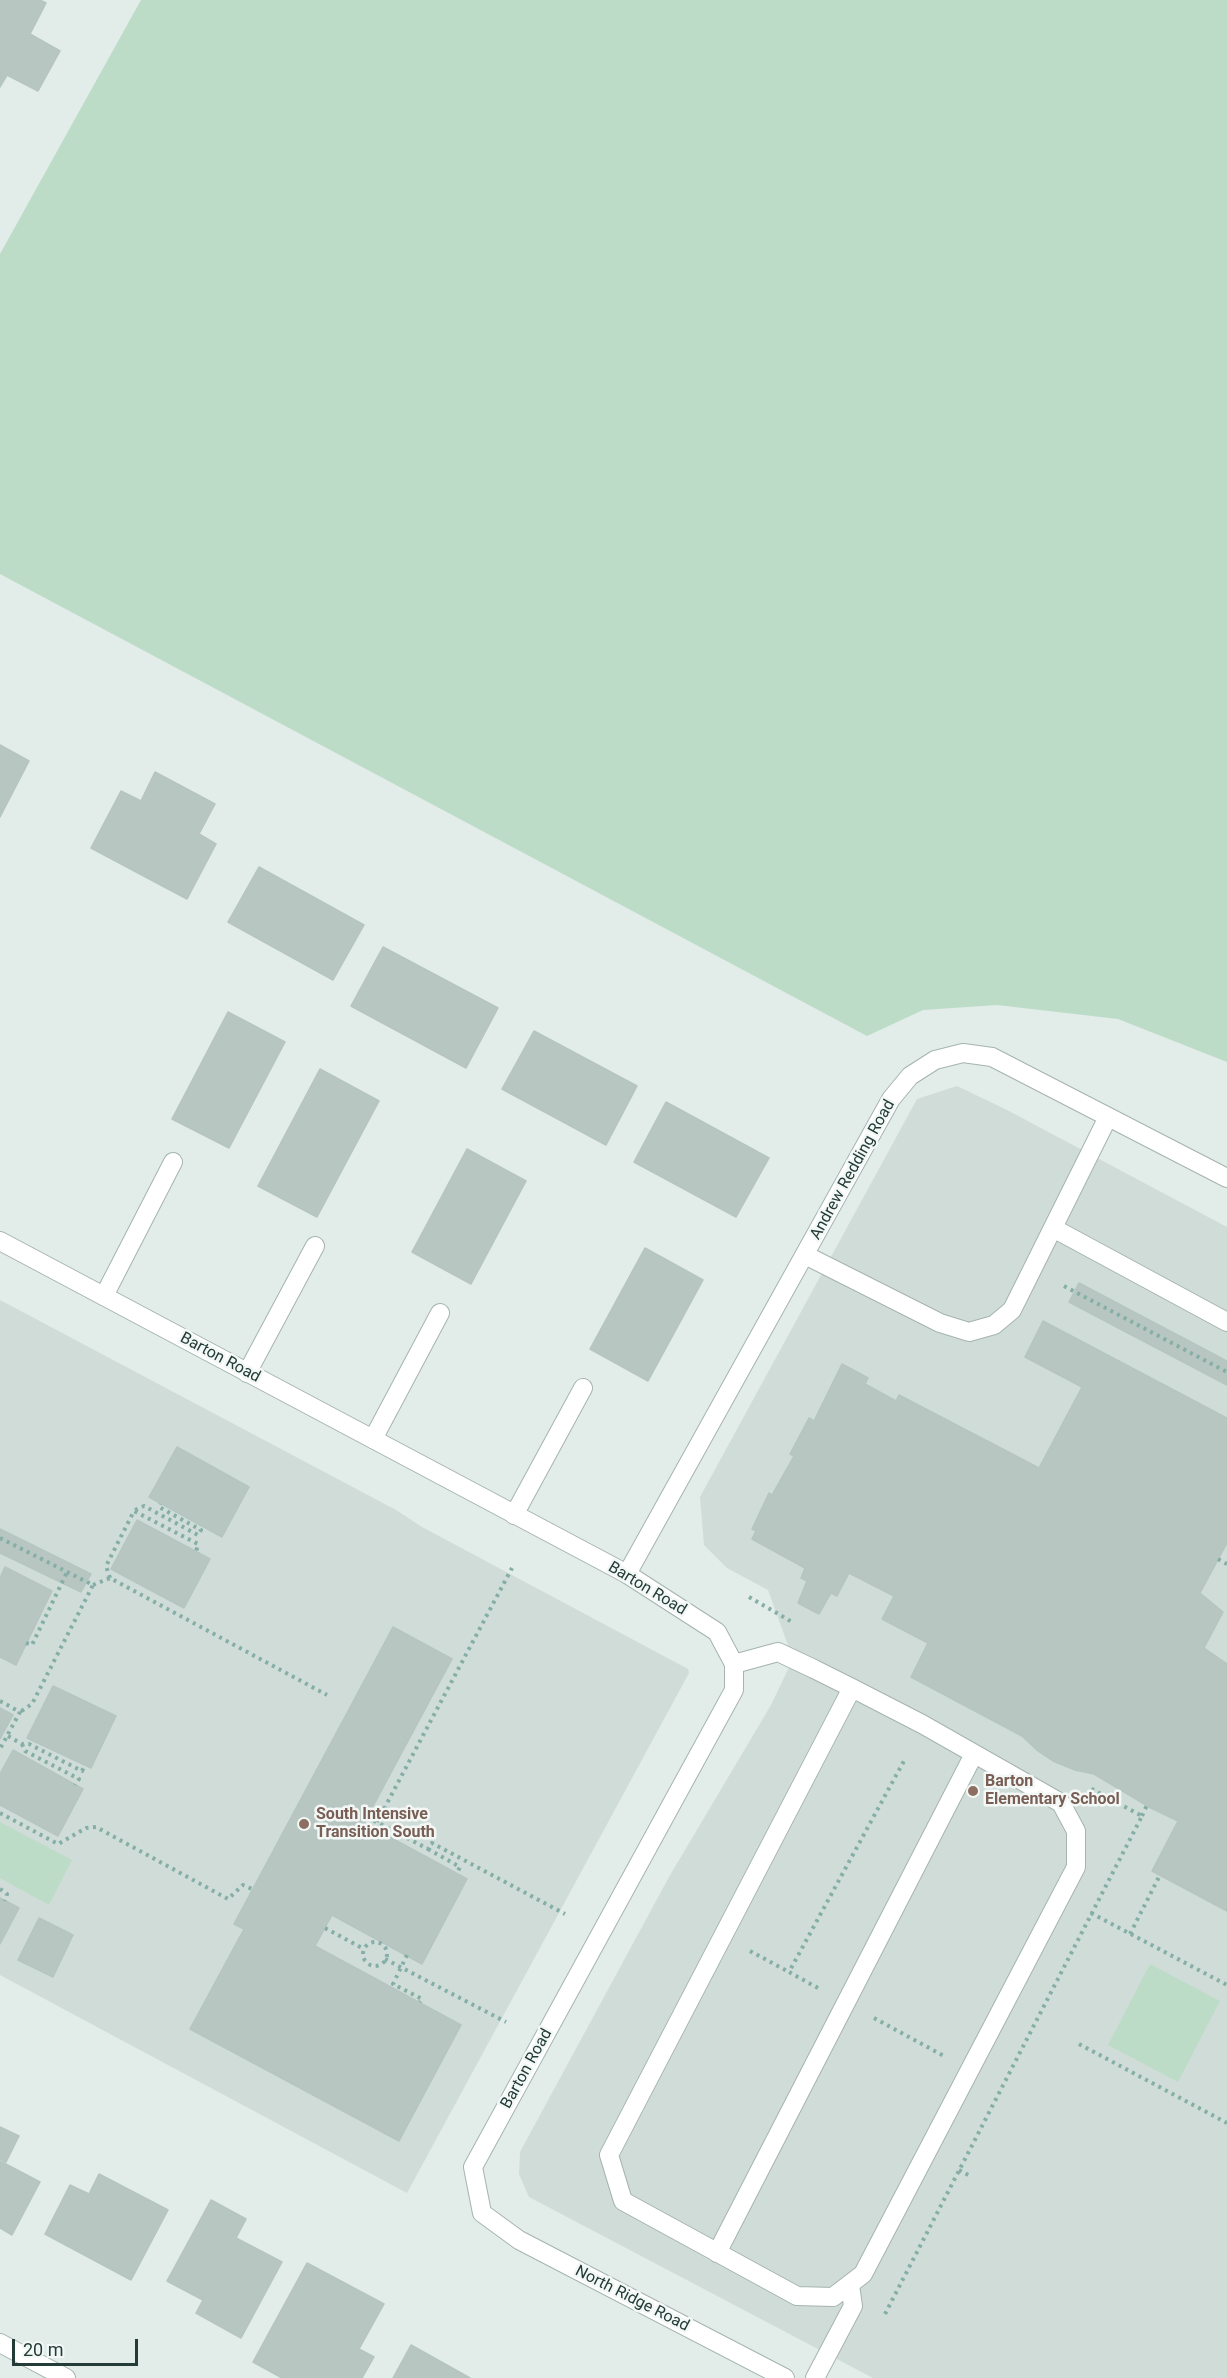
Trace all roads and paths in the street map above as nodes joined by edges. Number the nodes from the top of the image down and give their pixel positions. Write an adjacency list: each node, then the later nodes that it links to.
1 (1108, 1117): 3 (street, Andrew Redding Road); 4 (street); 7 (street, Andrew Redding Road)
2 (173, 1162): 9 (street)
3 (1227, 1178)
4 (1053, 1228): 7 (street); 11 (street)
5 (0, 1241): 9 (street, Barton Road)
6 (315, 1246): 13 (street)
7 (805, 1255): 25 (street, Andrew Redding Road)
8 (1064, 1286): 12 (path)
9 (104, 1296): 13 (street, Barton Road)
10 (440, 1313): 15 (street)
11 (1227, 1322)
12 (1227, 1372)
13 (247, 1373): 15 (street, Barton Road)
14 (583, 1388): 18 (street)
15 (373, 1439): 18 (street, Barton Road)
16 (160, 1503): 17 (path)
17 (134, 1510): 20 (path); 26 (path)
18 (514, 1515): 25 (street, Barton Road)
19 (0, 1538): 24 (path)
20 (196, 1552)
21 (1218, 1559): 22 (path)
22 (1227, 1564)
23 (512, 1568): 45 (path)
24 (67, 1572): 27 (path); 28 (path)
25 (627, 1574): 29 (street, Barton Road)
26 (110, 1578): 27 (path); 31 (path)
27 (93, 1585): 33 (path)
28 (26, 1643)
29 (734, 1664): 30 (street); 73 (street, Barton Road)
30 (852, 1688): 37 (street); 56 (street)
31 (327, 1695)
32 (0, 1701): 33 (path)
33 (20, 1712): 34 (path)
34 (8, 1736): 35 (path); 36 (path)
35 (22, 1744): 39 (path); 40 (path)
36 (0, 1749)
37 (974, 1754): 74 (street); 75 (street)
38 (905, 1759): 61 (path)
39 (85, 1765)
40 (75, 1785)
41 (1147, 1805): 43 (path)
42 (0, 1813): 50 (path)
43 (1142, 1816)
44 (368, 1817): 45 (path)
45 (377, 1822): 46 (path)
46 (428, 1849): 47 (path); 53 (path)
47 (457, 1873)
48 (1160, 1875): 55 (path)
49 (0, 1889): 51 (path)
50 (252, 1889)
51 (5, 1901)
52 (1091, 1913): 55 (path)
53 (565, 1914)
54 (325, 1928): 57 (path)
55 (1130, 1934): 62 (path)
56 (723, 1937): 61 (path); 74 (street)
57 (364, 1949): 59 (path); 59 (path)
58 (407, 1955): 60 (path)
59 (386, 1959): 60 (path)
60 (400, 1967): 64 (path); 66 (path)
61 (789, 1972): 63 (path)
62 (1227, 1985)
63 (827, 1992)
64 (420, 2002)
65 (870, 2017): 68 (path)
66 (506, 2022)
67 (1079, 2044): 70 (path)
68 (945, 2056)
69 (1003, 2086): 71 (path)
70 (1227, 2123)
71 (959, 2170): 72 (path); 76 (path)
72 (970, 2176)
73 (482, 2213): 79 (street, North Ridge Road)
74 (717, 2253): 75 (street)
75 (850, 2284): 80 (street)
76 (879, 2324)
77 (0, 2343): 78 (street)
78 (66, 2378)
79 (785, 2378)
80 (815, 2378)

